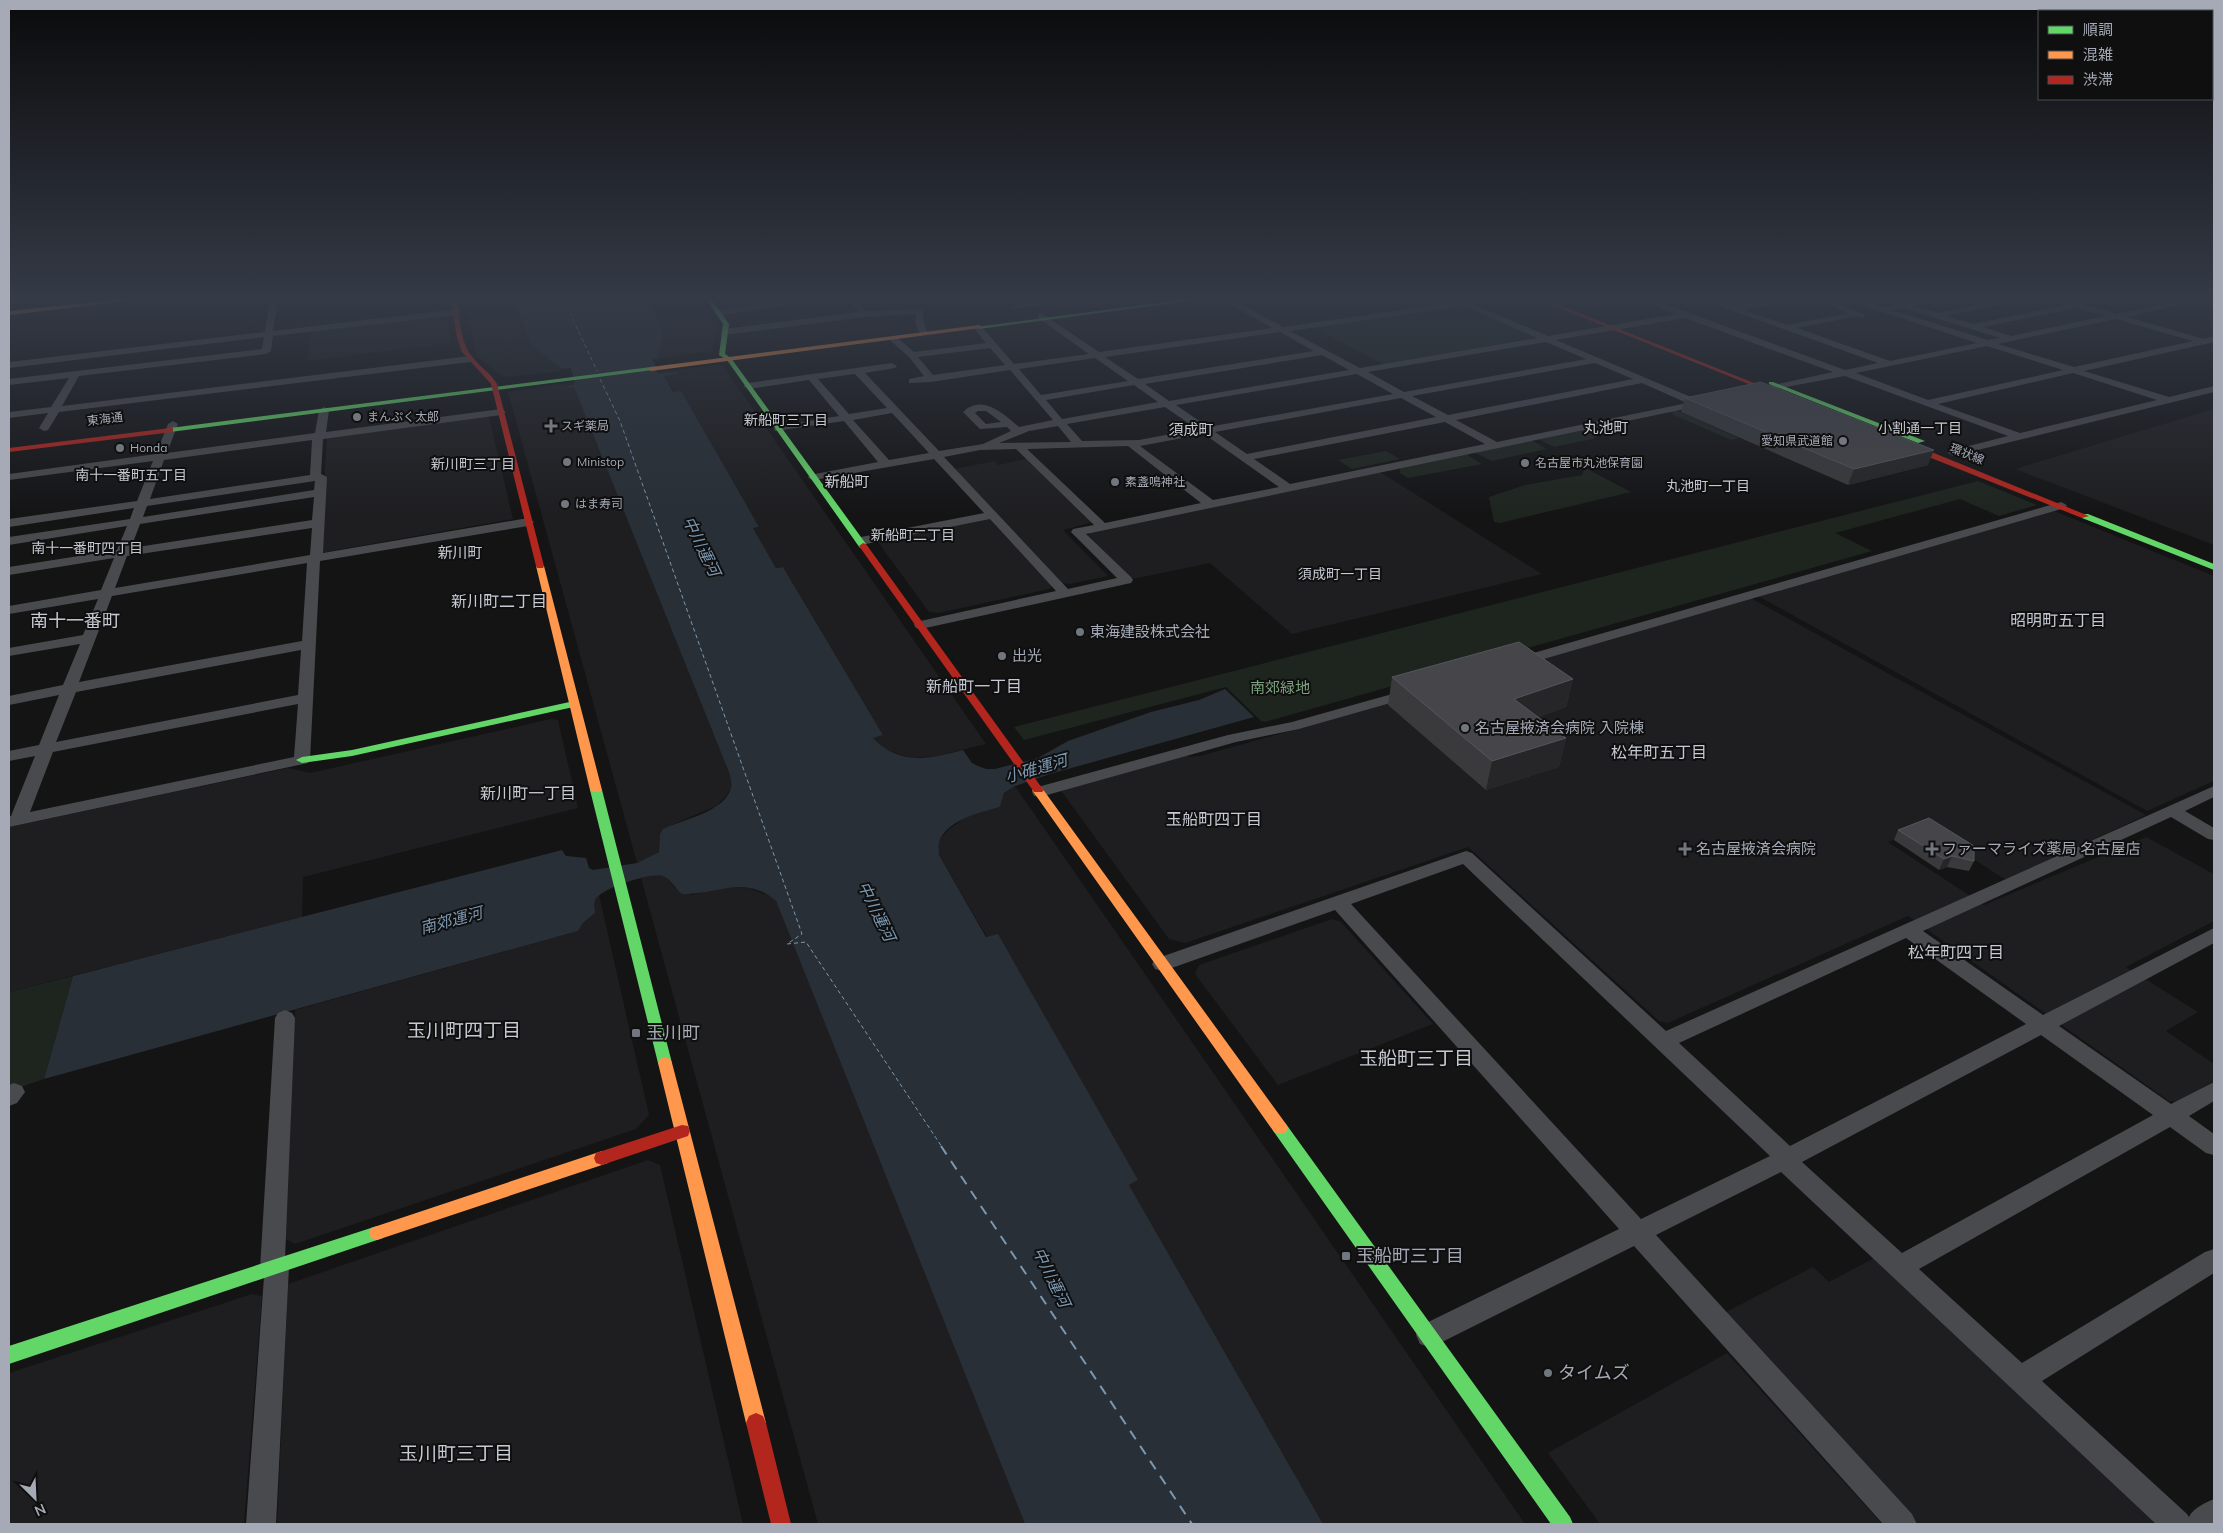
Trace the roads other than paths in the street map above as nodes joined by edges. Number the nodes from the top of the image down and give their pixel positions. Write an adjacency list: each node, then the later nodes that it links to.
1 (98, 372): 23 (street)
2 (372, 372): 43 (street)
3 (485, 372): 30 (main road)
4 (615, 372): 30 (main road)
5 (737, 372): 31 (main road)
6 (847, 372): 24 (street)
7 (858, 372): 45 (street)
8 (924, 372): 25 (street)
9 (986, 372): 25 (street)
10 (1015, 372): 37 (street)
11 (1121, 372): 29 (street)
12 (1201, 372): 29 (street)
13 (1360, 372): 36 (street); 42 (street)
14 (1532, 372): 36 (street)
15 (1623, 372): 26 (street)
16 (1721, 372): 33 (main road, 環状線)
17 (1741, 372): 32 (main road, 環状線)
18 (1841, 372): 22 (street)
19 (1852, 372): 22 (street)
20 (2066, 372): 41 (street)
21 (2078, 372): 39 (street)
22 (1845, 373): 32 (street); 41 (street)
23 (76, 374): 27 (street); 43 (street)
24 (811, 377): 31 (street); 48 (street)
25 (930, 379): 28 (street)
26 (1644, 380): 40 (street); 49 (street)
27 (9, 382)
28 (912, 382)
29 (1136, 382): 37 (street); 42 (street)
30 (495, 386): 44 (main road); 46 (main road); 52 (main road, 東海通)
31 (748, 386): 53 (main road)
32 (1781, 387): 33 (street); 66 (main road, 環状線)
33 (1765, 389): 35 (street); 78 (main road, 環状線)
34 (2214, 389): 39 (street)
35 (1748, 392)
36 (1403, 395): 49 (street); 55 (street)
37 (1039, 398): 50 (street)
38 (1714, 400): 40 (street)
39 (2168, 400): 57 (street)
40 (1696, 403): 62 (street)
41 (1927, 403): 57 (street)
42 (1169, 405): 50 (street); 55 (street)
43 (55, 409): 47 (street); 58 (street)
44 (324, 410): 52 (main road); 56 (street)
45 (894, 410): 48 (street); 67 (street)
46 (501, 412): 56 (street); 81 (main road)
47 (9, 414)
48 (847, 418): 53 (street); 70 (street)
49 (1447, 419): 62 (street); 69 (street)
50 (1061, 422): 54 (street); 59 (street)
51 (1008, 424): 54 (street)
52 (172, 427): 58 (main road, 東海通); 65 (main road); 68 (street)
53 (780, 429): 72 (main road)
54 (1018, 432): 63 (street)
55 (1208, 432): 60 (street); 69 (street)
56 (319, 436): 68 (street); 73 (street)
57 (2020, 437): 66 (street)
58 (36, 441): 61 (main road, 東海通)
59 (1079, 444): 60 (street); 64 (street)
60 (1131, 444): 77 (street)
61 (9, 445)
62 (1495, 445): 74 (street)
63 (980, 447): 64 (street); 67 (street)
64 (1020, 448): 84 (street)
65 (9, 450)
66 (1953, 453): 88 (main road, 環状線)
67 (936, 455): 70 (street); 79 (street)
68 (160, 457): 71 (street); 76 (street)
69 (1245, 458): 74 (street)
70 (886, 464): 72 (street)
71 (9, 477)
72 (814, 477): 86 (main road)
73 (315, 478): 75 (street); 76 (street)
74 (1288, 488): 77 (street)
75 (320, 493): 80 (street); 83 (street)
76 (142, 504): 80 (street); 82 (street)
77 (1210, 504): 84 (street)
78 (2061, 506): 90 (main road, 環状線); 99 (street)
79 (992, 515): 86 (street); 93 (street)
80 (135, 521): 85 (street); 87 (street)
81 (528, 522): 89 (street); 104 (main road)
82 (9, 523)
83 (318, 523): 87 (street); 89 (street)
84 (1103, 527): 93 (street)
85 (9, 541)
86 (860, 541): 95 (main road)
87 (122, 554): 91 (street); 92 (street)
88 (2214, 555)
89 (315, 559): 92 (street); 97 (street)
90 (2214, 566)
91 (9, 572)
92 (107, 593): 94 (street); 96 (street)
93 (1066, 594): 95 (street)
94 (9, 610)
95 (922, 626): 108 (main road)
96 (90, 638): 98 (street); 101 (street)
97 (309, 644): 101 (street); 102 (street)
98 (9, 652)
99 (1504, 665)
100 (1428, 687): 108 (street)
101 (70, 689): 103 (street); 105 (street)
102 (306, 698): 105 (street); 107 (street)
103 (9, 700)
104 (574, 704): 107 (main road); 122 (main road)
105 (46, 749): 106 (street); 111 (street)
106 (9, 756)
107 (302, 760): 111 (street)
108 (1037, 789): 116 (main road)
109 (2214, 791): 110 (street)
110 (2172, 810): 112 (street); 114 (street)
111 (14, 821)
112 (2214, 834)
113 (1338, 902): 116 (street); 119 (street); 125 (street)
114 (1908, 930): 118 (street); 119 (street)
115 (2214, 935): 118 (street)
116 (1162, 964): 129 (main road)
117 (285, 1018): 127 (street)
118 (2043, 1024): 121 (street); 124 (street)
119 (1663, 1041): 124 (street)
120 (2214, 1091): 121 (street)
121 (2172, 1116): 123 (street); 128 (street)
122 (682, 1131): 127 (main road); 134 (main road)
123 (2214, 1146)
124 (1786, 1159): 125 (street); 128 (street)
125 (1636, 1233): 129 (street); 136 (street)
126 (2214, 1260): 131 (street)
127 (275, 1268): 130 (main road); 133 (street)
128 (1900, 1268): 131 (street)
129 (1428, 1335): 135 (main road)
130 (9, 1355)
131 (2020, 1379): 137 (street)
132 (2214, 1514): 138 (street)
133 (260, 1524)
134 (781, 1524)
135 (1563, 1524)
136 (1902, 1524)
137 (2177, 1524)
138 (2201, 1524)

